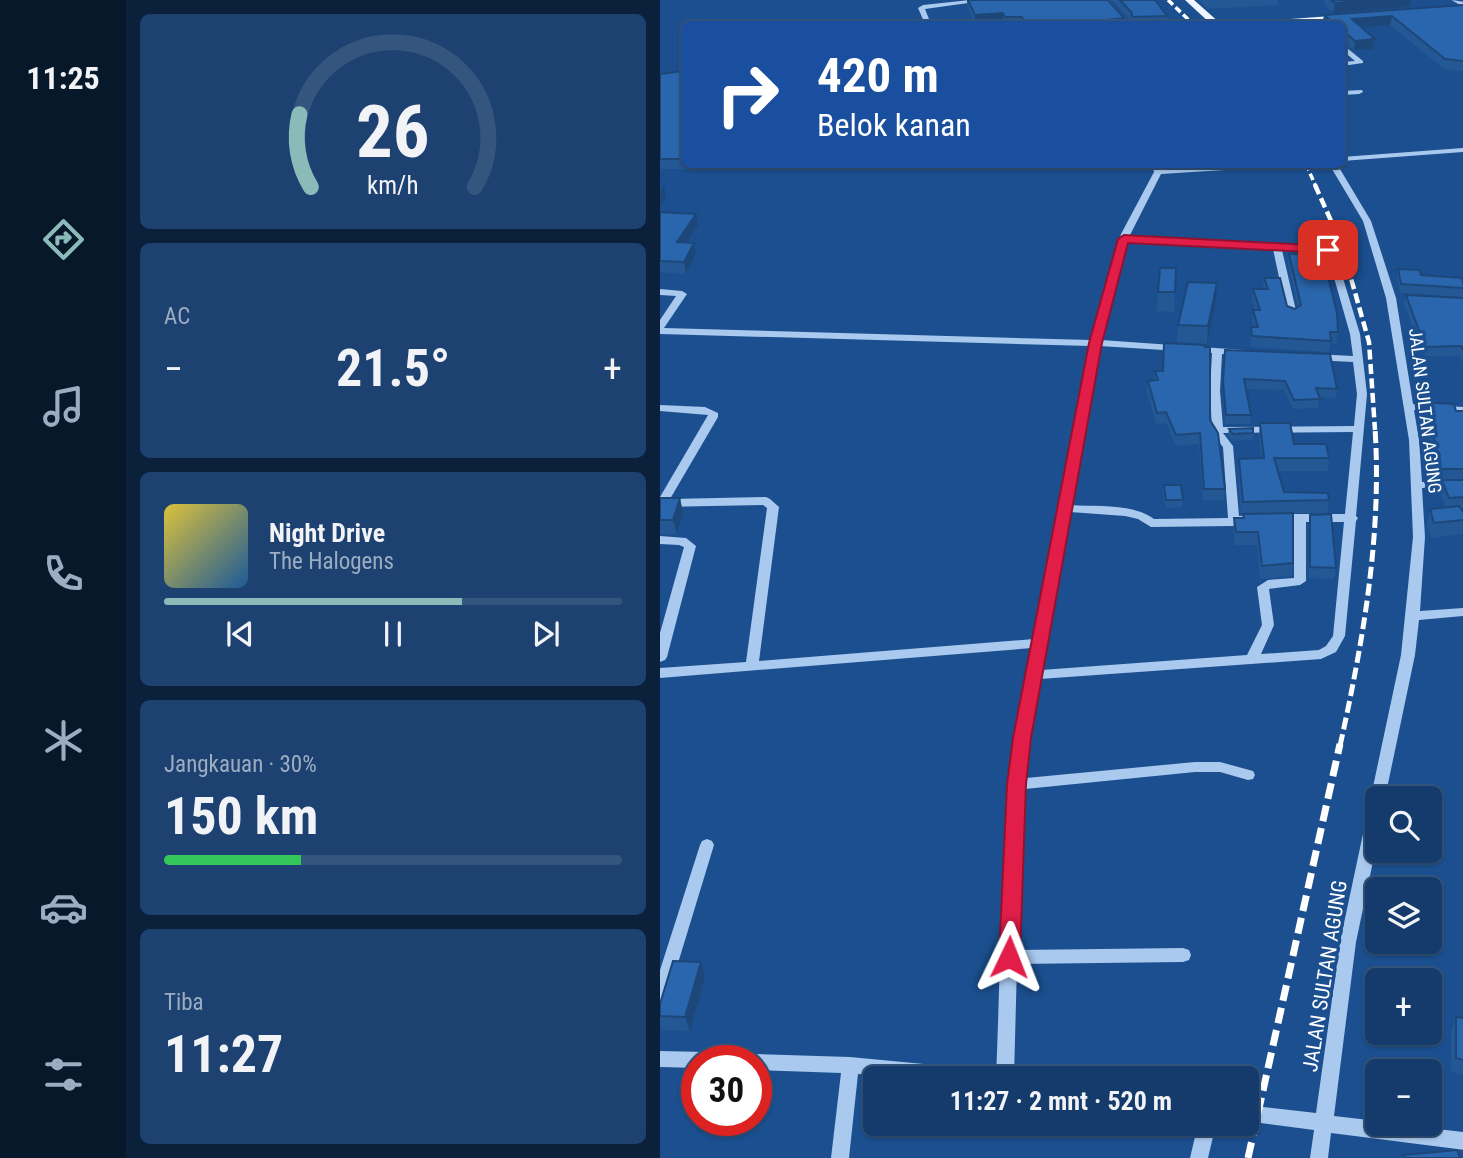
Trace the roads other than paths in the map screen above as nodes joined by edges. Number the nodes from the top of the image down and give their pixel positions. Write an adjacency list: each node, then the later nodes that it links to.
1 (987, 0): 7 (street)
2 (1106, 0): 8 (street)
3 (1189, 0): 9 (main road)
4 (1453, 4): 5 (main road)
5 (1463, 6)
6 (1352, 17): 10 (main road)
7 (927, 21)
8 (1124, 21)
9 (1213, 21)
10 (1323, 21)
11 (1346, 49): 12 (street)
12 (1346, 64)
13 (1359, 92): 14 (street)
14 (1346, 93)
15 (1463, 150): 16 (street)
16 (1346, 159)
17 (1157, 168): 19 (street)
18 (1335, 168): 29 (street, JALAN SULTAN AGUNG)
19 (1126, 234): 20 (street); 24 (street)
20 (1277, 246): 22 (street); 28 (street)
21 (660, 292): 23 (street)
22 (1292, 315)
23 (660, 329): 24 (street)
24 (1095, 343): 25 (street); 37 (street)
25 (1217, 351): 26 (street); 33 (street)
26 (1245, 352)
27 (1301, 356): 28 (street)
28 (1357, 359): 32 (street)
29 (1408, 407): 31 (street); 34 (street, JALAN SULTAN AGUNG)
30 (660, 408): 36 (street)
31 (1463, 410)
32 (1359, 429): 33 (street); 39 (street)
33 (1217, 430): 40 (street)
34 (1417, 485): 35 (street); 43 (street, JALAN SULTAN AGUNG)
35 (1463, 485)
36 (661, 503): 47 (street)
37 (1064, 508): 40 (street); 44 (street)
38 (1300, 518): 39 (street); 40 (street); 46 (street)
39 (1352, 518): 46 (street)
40 (1234, 522)
41 (660, 540): 45 (street)
42 (1463, 612): 43 (street)
43 (1413, 616): 52 (street, JALAN SULTAN AGUNG)
44 (1038, 643): 47 (street); 49 (street)
45 (660, 657)
46 (1252, 659): 49 (street)
47 (752, 665): 48 (street)
48 (660, 673)
49 (1032, 675): 51 (street)
50 (1248, 775): 51 (street)
51 (1017, 784): 56 (street)
52 (1381, 786)
53 (707, 845): 57 (street)
54 (1365, 862): 65 (street, JALAN SULTAN AGUNG)
55 (1183, 955): 56 (street)
56 (1009, 957): 63 (street)
57 (660, 996)
58 (660, 1059): 59 (street)
59 (681, 1059)
60 (772, 1063): 61 (street)
61 (850, 1065): 62 (street); 68 (street)
62 (863, 1066)
63 (1005, 1066)
64 (1259, 1115): 65 (street)
65 (1325, 1124): 67 (street); 70 (street, JALAN SULTAN AGUNG)
66 (1204, 1136): 69 (street)
67 (1463, 1141)
68 (840, 1158)
69 (1199, 1158)
70 (1319, 1158)

